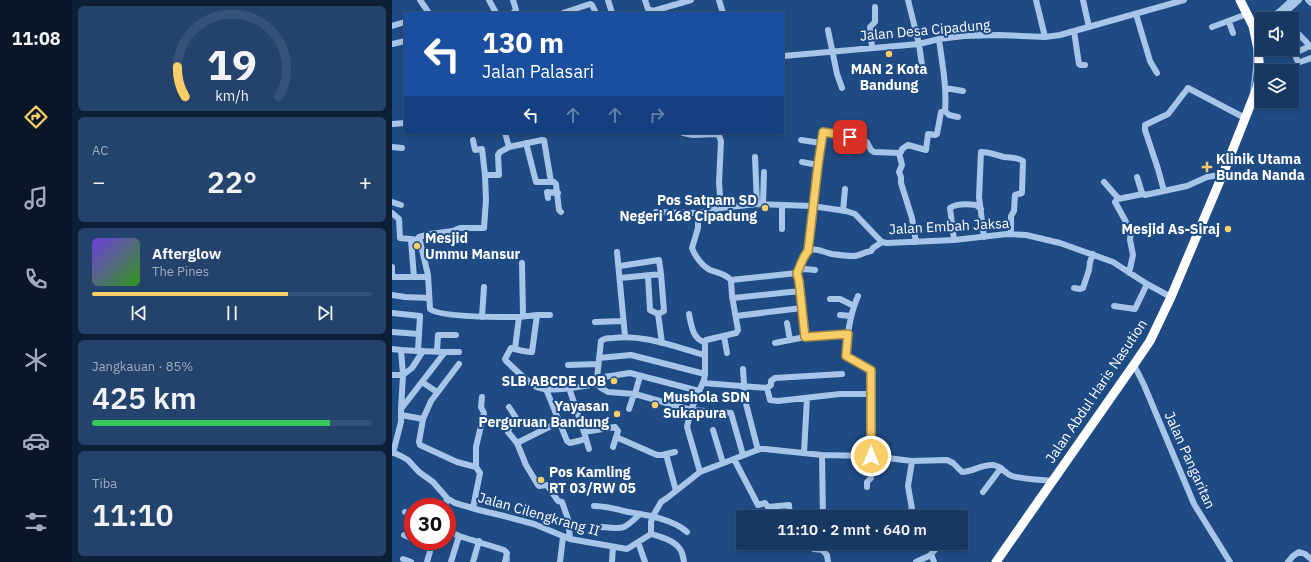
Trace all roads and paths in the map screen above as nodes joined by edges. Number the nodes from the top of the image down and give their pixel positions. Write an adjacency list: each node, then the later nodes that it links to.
1 (420, 0): 19 (street)
2 (489, 0): 20 (street)
3 (513, 0): 21 (street)
4 (608, 0): 24 (street)
5 (645, 0): 15 (street)
6 (692, 0): 15 (street)
7 (719, 0): 25 (street)
8 (908, 0): 45 (street)
9 (1036, 0): 41 (street)
10 (1083, 0): 33 (street)
11 (1240, 0): 28 (highway, Jalan Abdul Haris Nasution)
12 (1308, 0): 17 (street)
13 (1180, 1): 16 (street, Jalan Desa Cipadung)
14 (1293, 1): 26 (street)
15 (670, 3)
16 (1165, 3): 27 (street, Jalan Desa Cipadung)
17 (1311, 3)
18 (875, 7): 47 (street)
19 (428, 12)
20 (495, 12)
21 (515, 12)
22 (566, 12): 23 (street)
23 (596, 12)
24 (612, 12)
25 (722, 12)
26 (1285, 12)
27 (1136, 14): 33 (street, Jalan Desa Cipadung); 54 (street)
28 (1247, 14): 29 (street); 35 (highway, Jalan Abdul Haris Nasution)
29 (1229, 22): 34 (street); 38 (street)
30 (404, 24): 31 (street)
31 (392, 26)
32 (977, 27): 40 (street)
33 (1089, 27): 37 (street, Jalan Desa Cipadung)
34 (1212, 27)
35 (1255, 28)
36 (828, 30): 48 (street)
37 (1074, 31): 41 (street, Jalan Desa Cipadung); 52 (street)
38 (1233, 33)
39 (1299, 34): 46 (street)
40 (978, 36): 41 (street, Jalan Desa Cipadung); 42 (street, Jalan Desa Cipadung)
41 (1044, 36)
42 (939, 39): 45 (street, Jalan Desa Cipadung); 56 (street)
43 (404, 41): 44 (street)
44 (392, 44)
45 (919, 44): 47 (street, Jalan Desa Cipadung); 53 (street)
46 (1311, 46): 51 (street)
47 (872, 48): 48 (street, Jalan Desa Cipadung)
48 (833, 51): 49 (street, Jalan Desa Cipadung); 55 (street)
49 (784, 56)
50 (1259, 56): 60 (highway, Jalan Abdul Haris Nasution)
51 (1311, 58)
52 (1085, 64)
53 (923, 73)
54 (1157, 73)
55 (842, 88)
56 (945, 88): 57 (street); 58 (street)
57 (963, 90)
58 (945, 110): 59 (street); 74 (street)
59 (958, 117)
60 (1245, 118): 80 (highway, Jalan Abdul Haris Nasution); 85 (street)
61 (392, 124): 62 (street)
62 (404, 124)
63 (505, 134): 71 (street)
64 (688, 134): 65 (street)
65 (706, 134)
66 (718, 134): 94 (street)
67 (473, 140): 79 (street)
68 (801, 140): 70 (street)
69 (526, 143): 71 (street); 82 (street); 82 (street)
70 (821, 143): 74 (street); 77 (street)
71 (509, 147): 79 (street)
72 (392, 148): 73 (street)
73 (402, 148)
74 (898, 152): 108 (street)
75 (755, 157): 90 (street)
76 (802, 162): 77 (street)
77 (818, 165): 93 (street)
78 (764, 172): 90 (street)
79 (485, 175): 105 (street)
80 (1222, 175): 85 (street); 131 (highway, Jalan Abdul Haris Nasution)
81 (1136, 177): 87 (street)
82 (549, 182): 86 (street); 86 (street)
83 (1104, 182): 88 (street)
84 (845, 189): 96 (street)
85 (1164, 191): 87 (street)
86 (558, 193): 97 (street)
87 (1143, 194): 88 (street)
88 (1118, 199): 117 (street)
89 (392, 202): 92 (street)
90 (760, 204): 91 (street, Jalan Embah Jaksa); 94 (street, Jalan Embah Jaksa)
91 (782, 205): 93 (street, Jalan Embah Jaksa); 101 (street)
92 (401, 206)
93 (812, 206): 96 (street, Jalan Embah Jaksa); 109 (street)
94 (721, 208): 100 (street, Jalan Embah Jaksa)
95 (981, 209): 102 (street); 103 (street); 106 (street)
96 (843, 211): 107 (street, Jalan Embah Jaksa)
97 (561, 212)
98 (656, 212): 100 (street, Jalan Embah Jaksa)
99 (392, 213): 104 (street)
100 (698, 213): 124 (street)
101 (782, 229)
102 (1011, 234): 103 (street, Jalan Embah Jaksa); 111 (street, Jalan Embah Jaksa)
103 (984, 237): 106 (street, Jalan Embah Jaksa)
104 (411, 240): 105 (street); 121 (street)
105 (420, 240): 122 (street)
106 (954, 240): 108 (street, Jalan Embah Jaksa)
107 (882, 242): 108 (street, Jalan Embah Jaksa); 109 (street)
108 (916, 242)
109 (808, 251): 116 (street)
110 (617, 252): 113 (street)
111 (1093, 254): 117 (street, Jalan Embah Jaksa); 127 (street)
112 (522, 263): 143 (street)
113 (620, 266): 118 (street); 123 (street)
114 (392, 269): 120 (street)
115 (815, 270): 116 (street)
116 (798, 271): 124 (street); 128 (street)
117 (1129, 273): 125 (street, Jalan Embah Jaksa)
118 (661, 274): 119 (street); 139 (street)
119 (648, 276): 123 (street); 139 (street)
120 (392, 277): 121 (street)
121 (414, 277): 122 (street)
122 (428, 277): 132 (street)
123 (620, 278): 148 (street)
124 (731, 280): 133 (street)
125 (1148, 284): 131 (street, Jalan Embah Jaksa); 136 (street)
126 (484, 287): 147 (street)
127 (1074, 288)
128 (800, 291): 133 (street); 137 (street)
129 (392, 295): 132 (street)
130 (858, 296): 135 (street)
131 (1171, 297): 174 (highway, Jalan Abdul Haris Nasution)
132 (429, 298): 147 (street)
133 (733, 298): 145 (street)
134 (830, 299): 135 (street)
135 (854, 306): 146 (street)
136 (1114, 306)
137 (802, 308): 145 (street); 157 (street)
138 (392, 313): 152 (street)
139 (658, 314): 160 (street)
140 (689, 314): 159 (street)
141 (550, 315): 144 (street)
142 (840, 315): 146 (street)
143 (521, 316): 144 (street); 147 (street); 163 (street)
144 (537, 316): 163 (street)
145 (736, 316): 156 (street)
146 (851, 316): 153 (street)
147 (482, 317)
148 (623, 321): 149 (street); 155 (street)
149 (595, 322)
150 (787, 323): 158 (street)
151 (392, 332): 152 (street)
152 (419, 334): 165 (street)
153 (848, 334): 157 (street); 191 (street)
154 (456, 335): 166 (street)
155 (625, 336): 160 (street); 171 (street)
156 (724, 336): 159 (street); 169 (street)
157 (805, 337): 158 (street)
158 (790, 340): 161 (street)
159 (705, 342): 170 (street)
160 (662, 343): 170 (street)
161 (775, 343)
162 (392, 349): 164 (street)
163 (515, 349): 187 (street)
164 (401, 350): 165 (street); 179 (street)
165 (420, 351): 166 (street); 179 (street)
166 (437, 351): 167 (street)
167 (445, 352): 168 (street); 182 (street)
168 (459, 352)
169 (727, 353)
170 (705, 355): 176 (street)
171 (599, 361): 173 (street); 176 (street); 181 (street)
172 (460, 364): 189 (street)
173 (568, 365)
174 (1134, 365): 221 (highway, Jalan Abdul Haris Nasution); 263 (street, Jalan Pangaritan)
175 (743, 369): 184 (street)
176 (705, 374): 183 (street)
177 (842, 374): 186 (street)
178 (392, 375): 179 (street)
179 (403, 376): 197 (street)
180 (640, 376): 181 (street); 188 (street); 190 (street)
181 (597, 381): 185 (street); 190 (street)
182 (422, 382): 189 (street); 197 (street)
183 (703, 384): 184 (street); 188 (street)
184 (744, 387): 186 (street); 207 (street)
185 (569, 388): 187 (street); 201 (street)
186 (766, 388): 193 (street)
187 (546, 389): 199 (street)
188 (699, 391): 196 (street)
189 (437, 392): 198 (street)
190 (634, 394): 195 (street); 196 (street)
191 (871, 394): 193 (street); 214 (street)
192 (482, 397): 218 (street)
193 (808, 398): 210 (street)
194 (510, 407): 204 (street)
195 (629, 409)
196 (691, 410): 212 (street); 220 (street)
197 (401, 412): 198 (street); 209 (street)
198 (423, 419): 218 (street)
199 (559, 422): 203 (street); 204 (street)
200 (713, 430): 217 (street)
201 (584, 432): 202 (street); 203 (street)
202 (616, 437): 205 (street); 211 (street)
203 (586, 438): 206 (street)
204 (517, 443): 240 (street)
205 (613, 448)
206 (588, 449)
207 (758, 450): 210 (street); 212 (street)
208 (675, 452): 211 (street)
209 (393, 453): 225 (street, Jalan Cilengkrang II)
210 (804, 453): 213 (street)
211 (666, 454): 223 (street)
212 (743, 455): 215 (street)
213 (822, 455): 214 (street); 230 (street)
214 (871, 456): 216 (street); 222 (street)
215 (734, 459): 217 (street); 229 (street)
216 (912, 461): 219 (street); 231 (street)
217 (723, 463): 220 (street)
218 (476, 467): 228 (street)
219 (1001, 468): 221 (street); 224 (street)
220 (700, 472): 223 (street)
221 (1053, 481): 262 (highway, Jalan Abdul Haris Nasution)
222 (866, 487)
223 (676, 491): 233 (street)
224 (983, 492)
225 (447, 498)
226 (456, 503): 228 (street, Jalan Cilengkrang II)
227 (594, 506): 232 (street)
228 (473, 508): 239 (street, Jalan Cilengkrang II)
229 (789, 510)
230 (823, 510)
231 (910, 510)
232 (640, 514): 233 (street); 234 (street)
233 (653, 516): 235 (street); 237 (street)
234 (601, 527)
235 (687, 532)
236 (456, 534): 238 (street)
237 (651, 534): 242 (street, Jalan Cilengkrang II); 258 (street)
238 (459, 536): 241 (street); 253 (street)
239 (563, 537): 240 (street, Jalan Cilengkrang II); 255 (street)
240 (570, 539): 243 (street, Jalan Cilengkrang II)
241 (479, 541): 250 (street); 254 (street)
242 (638, 542): 243 (street, Jalan Cilengkrang II); 257 (street)
243 (613, 547): 256 (street)
244 (431, 550): 252 (street)
245 (822, 550): 259 (street)
246 (935, 550): 247 (street)
247 (931, 555): 260 (street); 261 (street)
248 (403, 559): 251 (street)
249 (1311, 559): 264 (street)
250 (476, 561)
251 (411, 562)
252 (427, 562)
253 (452, 562)
254 (505, 562)
255 (560, 562)
256 (612, 562)
257 (645, 562)
258 (684, 562)
259 (828, 562)
260 (916, 562)
261 (934, 562)
262 (996, 562)
263 (1230, 562)
264 (1288, 562)

